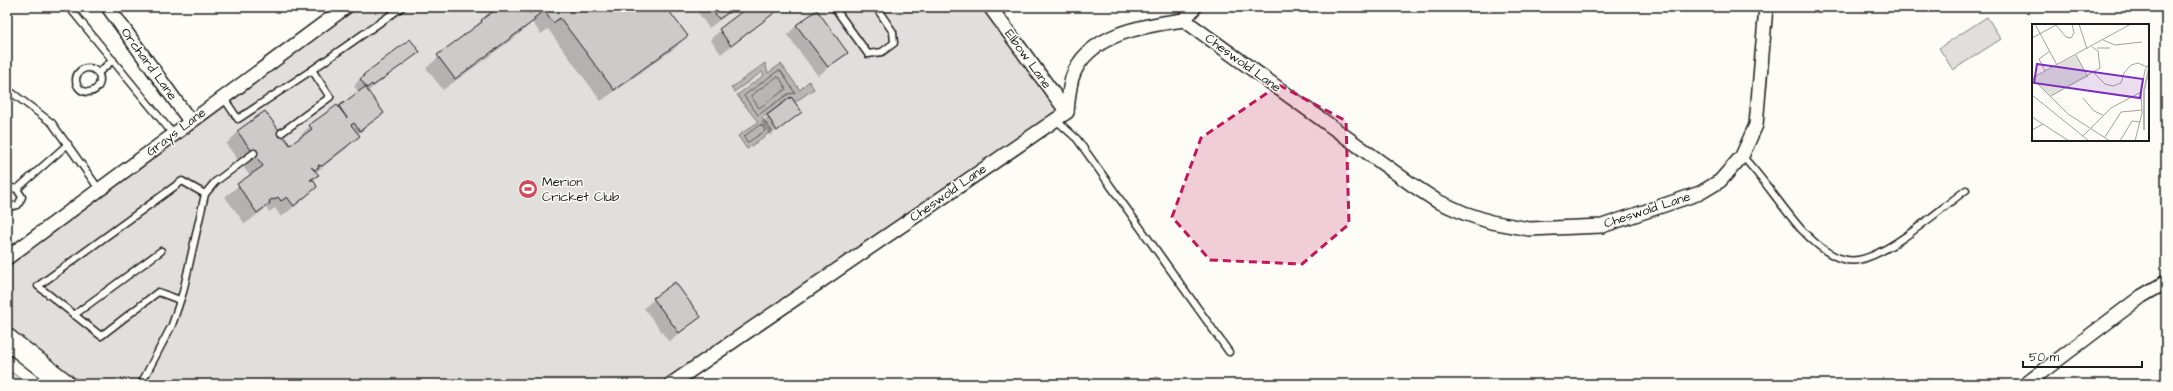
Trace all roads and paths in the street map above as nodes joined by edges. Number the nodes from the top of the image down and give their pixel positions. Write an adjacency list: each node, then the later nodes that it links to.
1 (69, 7): 11 (lane)
2 (108, 7): 17 (street, Orchard Lane)
3 (346, 7): 15 (street, Grays Lane)
4 (402, 7): 12 (lane)
5 (834, 7): 6 (lane)
6 (876, 7)
7 (990, 7): 16 (street, Elbow Lane)
8 (1195, 7): 10 (street)
9 (1766, 7): 22 (street, Cheswold Lane)
10 (1184, 20): 16 (street); 22 (street, Cheswold Lane)
11 (113, 60): 13 (lane); 19 (lane)
12 (312, 70): 15 (lane); 18 (lane)
13 (98, 73): 13 (lane)
14 (7, 89): 20 (lane)
15 (222, 98): 17 (street, Grays Lane)
16 (1061, 116): 35 (lane); 38 (street, Cheswold Lane)
17 (190, 122): 19 (street, Grays Lane)
18 (281, 133)
19 (173, 134): 24 (street, Grays Lane)
20 (68, 144): 23 (lane); 24 (lane)
21 (254, 153): 27 (lane)
22 (1742, 156): 25 (lane)
23 (17, 189): 26 (lane); 28 (lane)
24 (99, 189): 30 (street, Grays Lane)
25 (1966, 190)
26 (7, 191)
27 (205, 194): 32 (lane); 33 (lane)
28 (7, 204)
29 (161, 252): 33 (lane)
30 (7, 258)
31 (2166, 282): 39 (street)
32 (180, 300): 33 (lane); 37 (lane)
33 (74, 315)
34 (7, 339): 36 (main road)
35 (1229, 352)
36 (65, 384)
37 (141, 384)
38 (671, 384)
39 (2026, 384)

